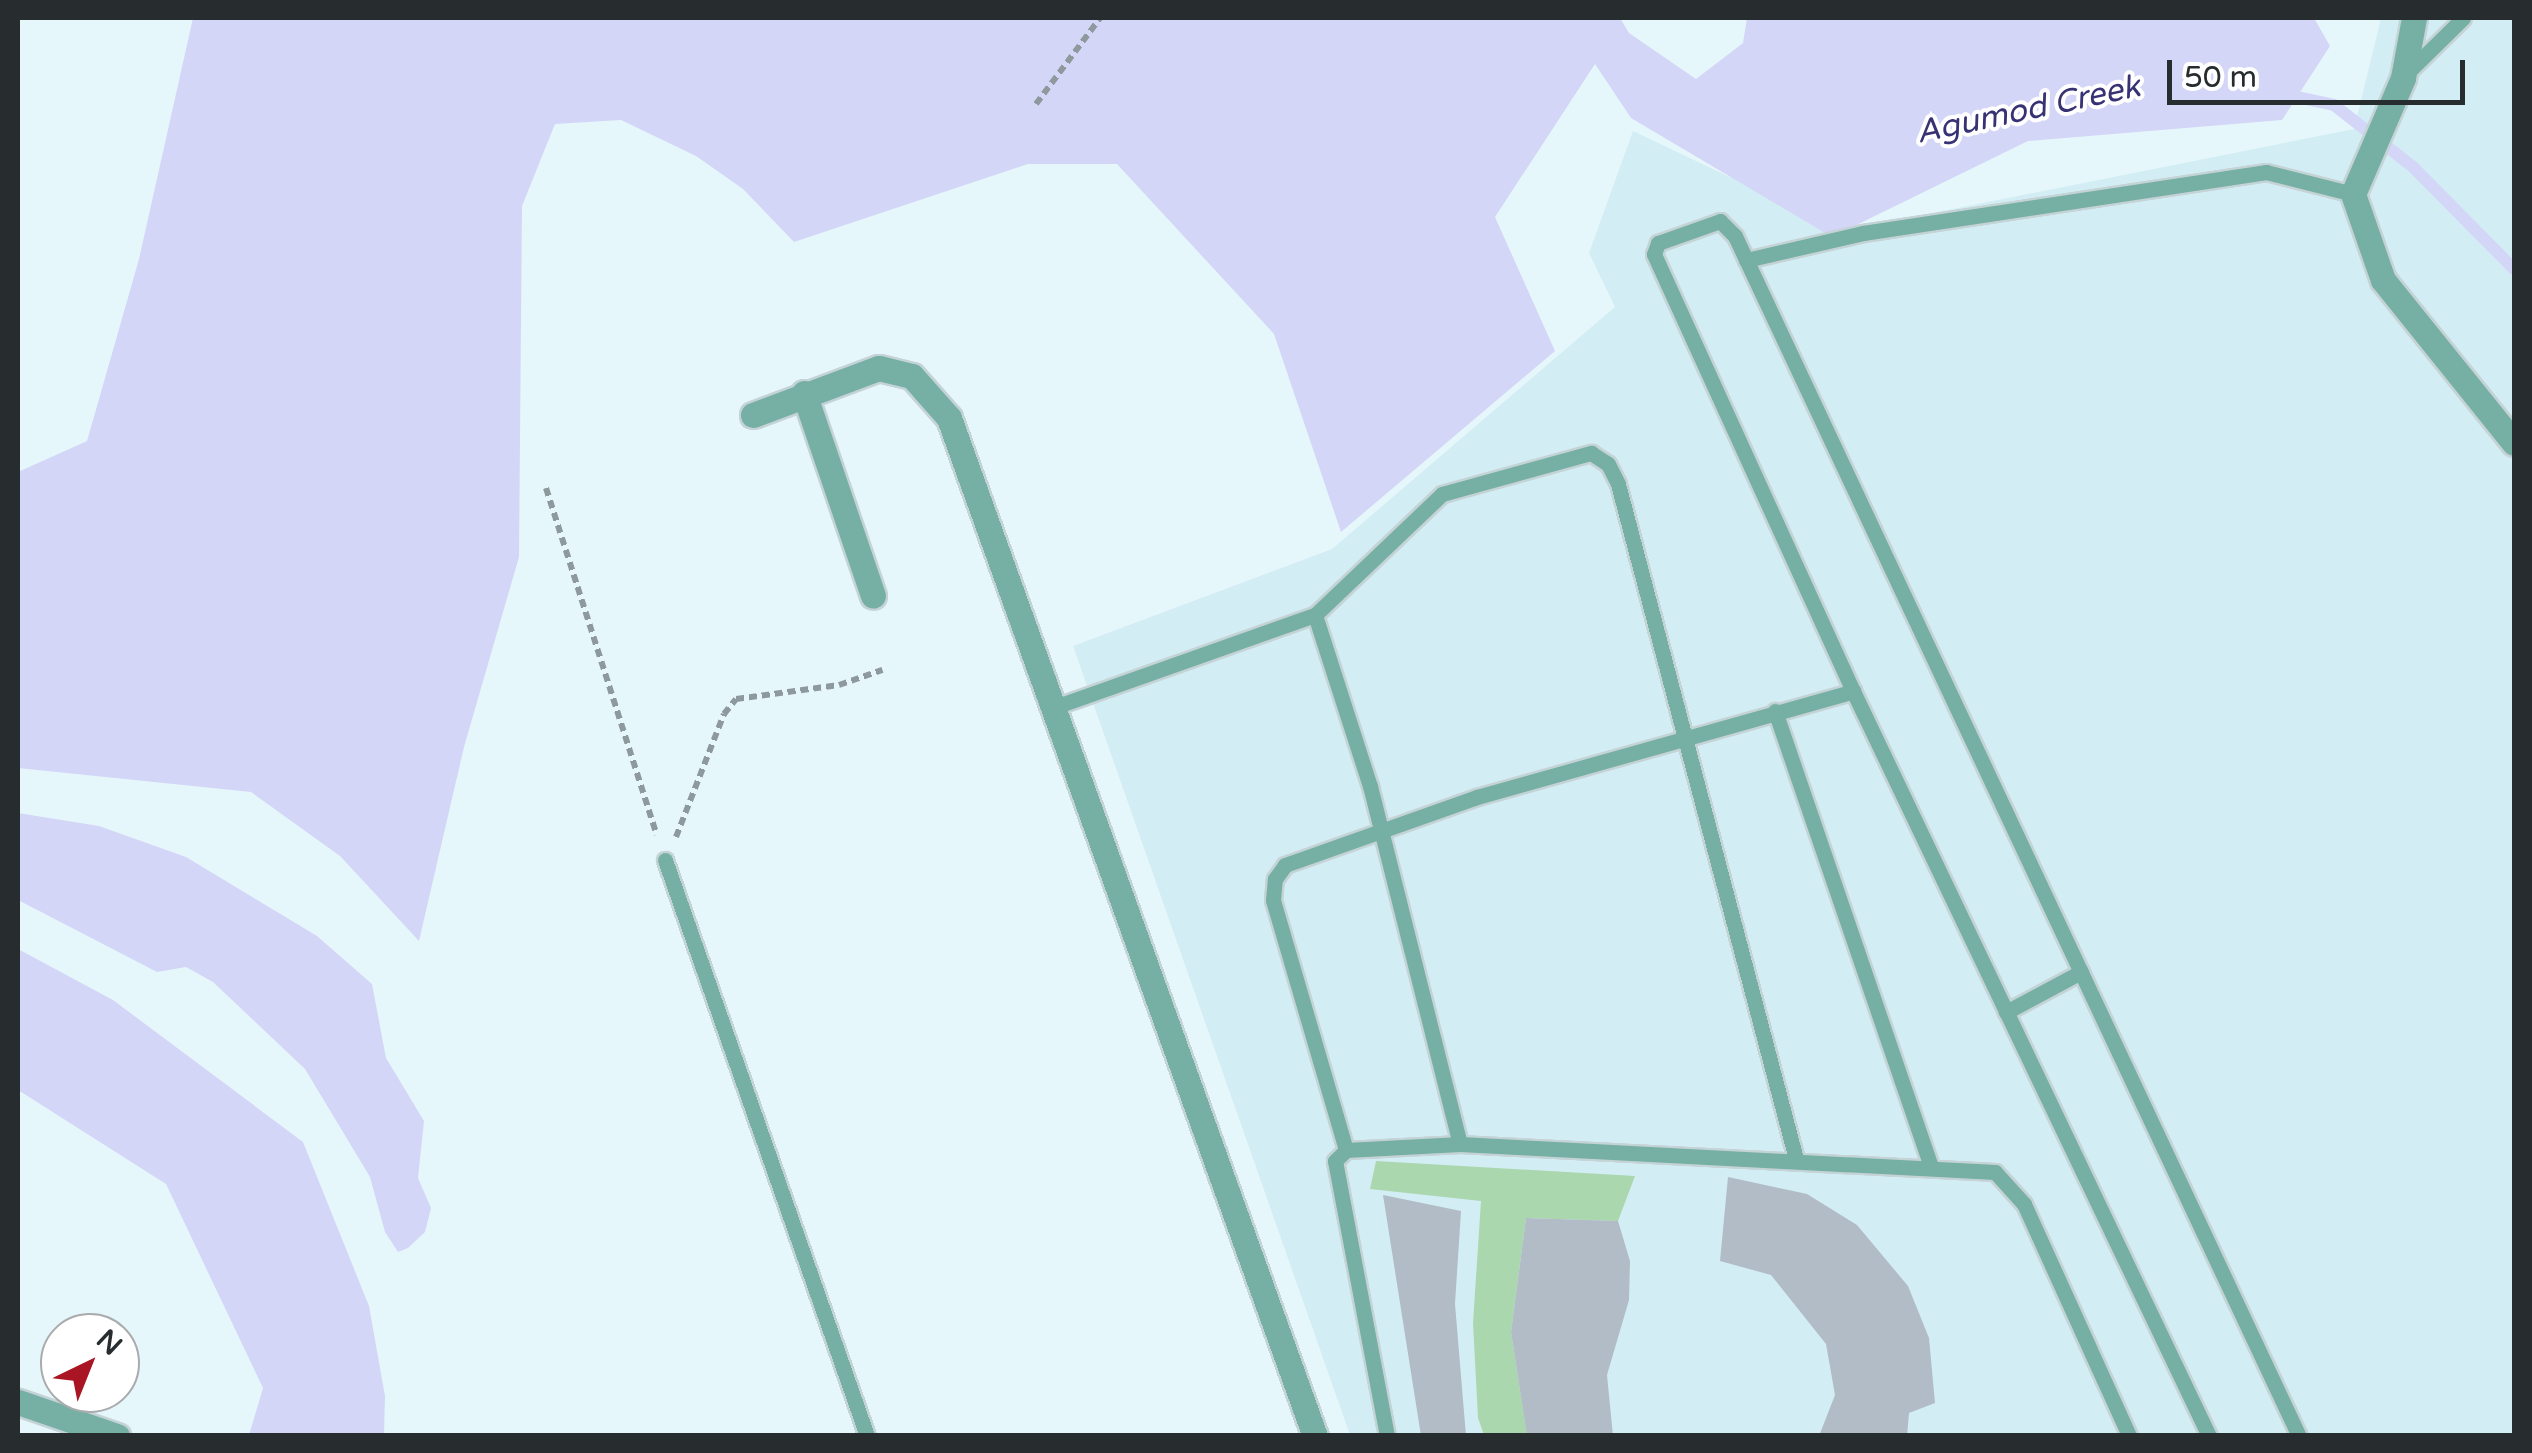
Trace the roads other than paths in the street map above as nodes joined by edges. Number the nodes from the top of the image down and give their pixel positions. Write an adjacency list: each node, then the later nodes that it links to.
1 (2414, 18): 3 (street)
2 (2462, 18): 3 (lane)
3 (2398, 86): 4 (street)
4 (2356, 188): 5 (lane); 8 (street)
5 (1746, 260): 11 (lane); 17 (lane)
6 (804, 393): 7 (street); 9 (street); 12 (street)
7 (753, 415)
8 (2514, 443)
9 (873, 596)
10 (1314, 615): 12 (lane); 14 (lane); 15 (lane)
11 (1853, 691): 13 (lane); 18 (lane)
12 (1049, 708): 26 (street)
13 (1776, 711): 14 (lane); 22 (lane)
14 (1688, 736): 15 (lane); 21 (lane)
15 (1381, 828): 19 (lane); 20 (lane)
16 (665, 860): 25 (lane)
17 (2081, 972): 18 (lane); 30 (lane)
18 (2006, 1012): 29 (lane)
19 (1460, 1144): 20 (lane); 21 (lane)
20 (1346, 1150): 27 (lane)
21 (1796, 1159): 22 (lane)
22 (1931, 1167): 28 (lane)
23 (18, 1402): 24 (street)
24 (117, 1436)
25 (867, 1436)
26 (1315, 1436)
27 (1387, 1436)
28 (2129, 1436)
29 (2209, 1436)
30 (2299, 1436)

